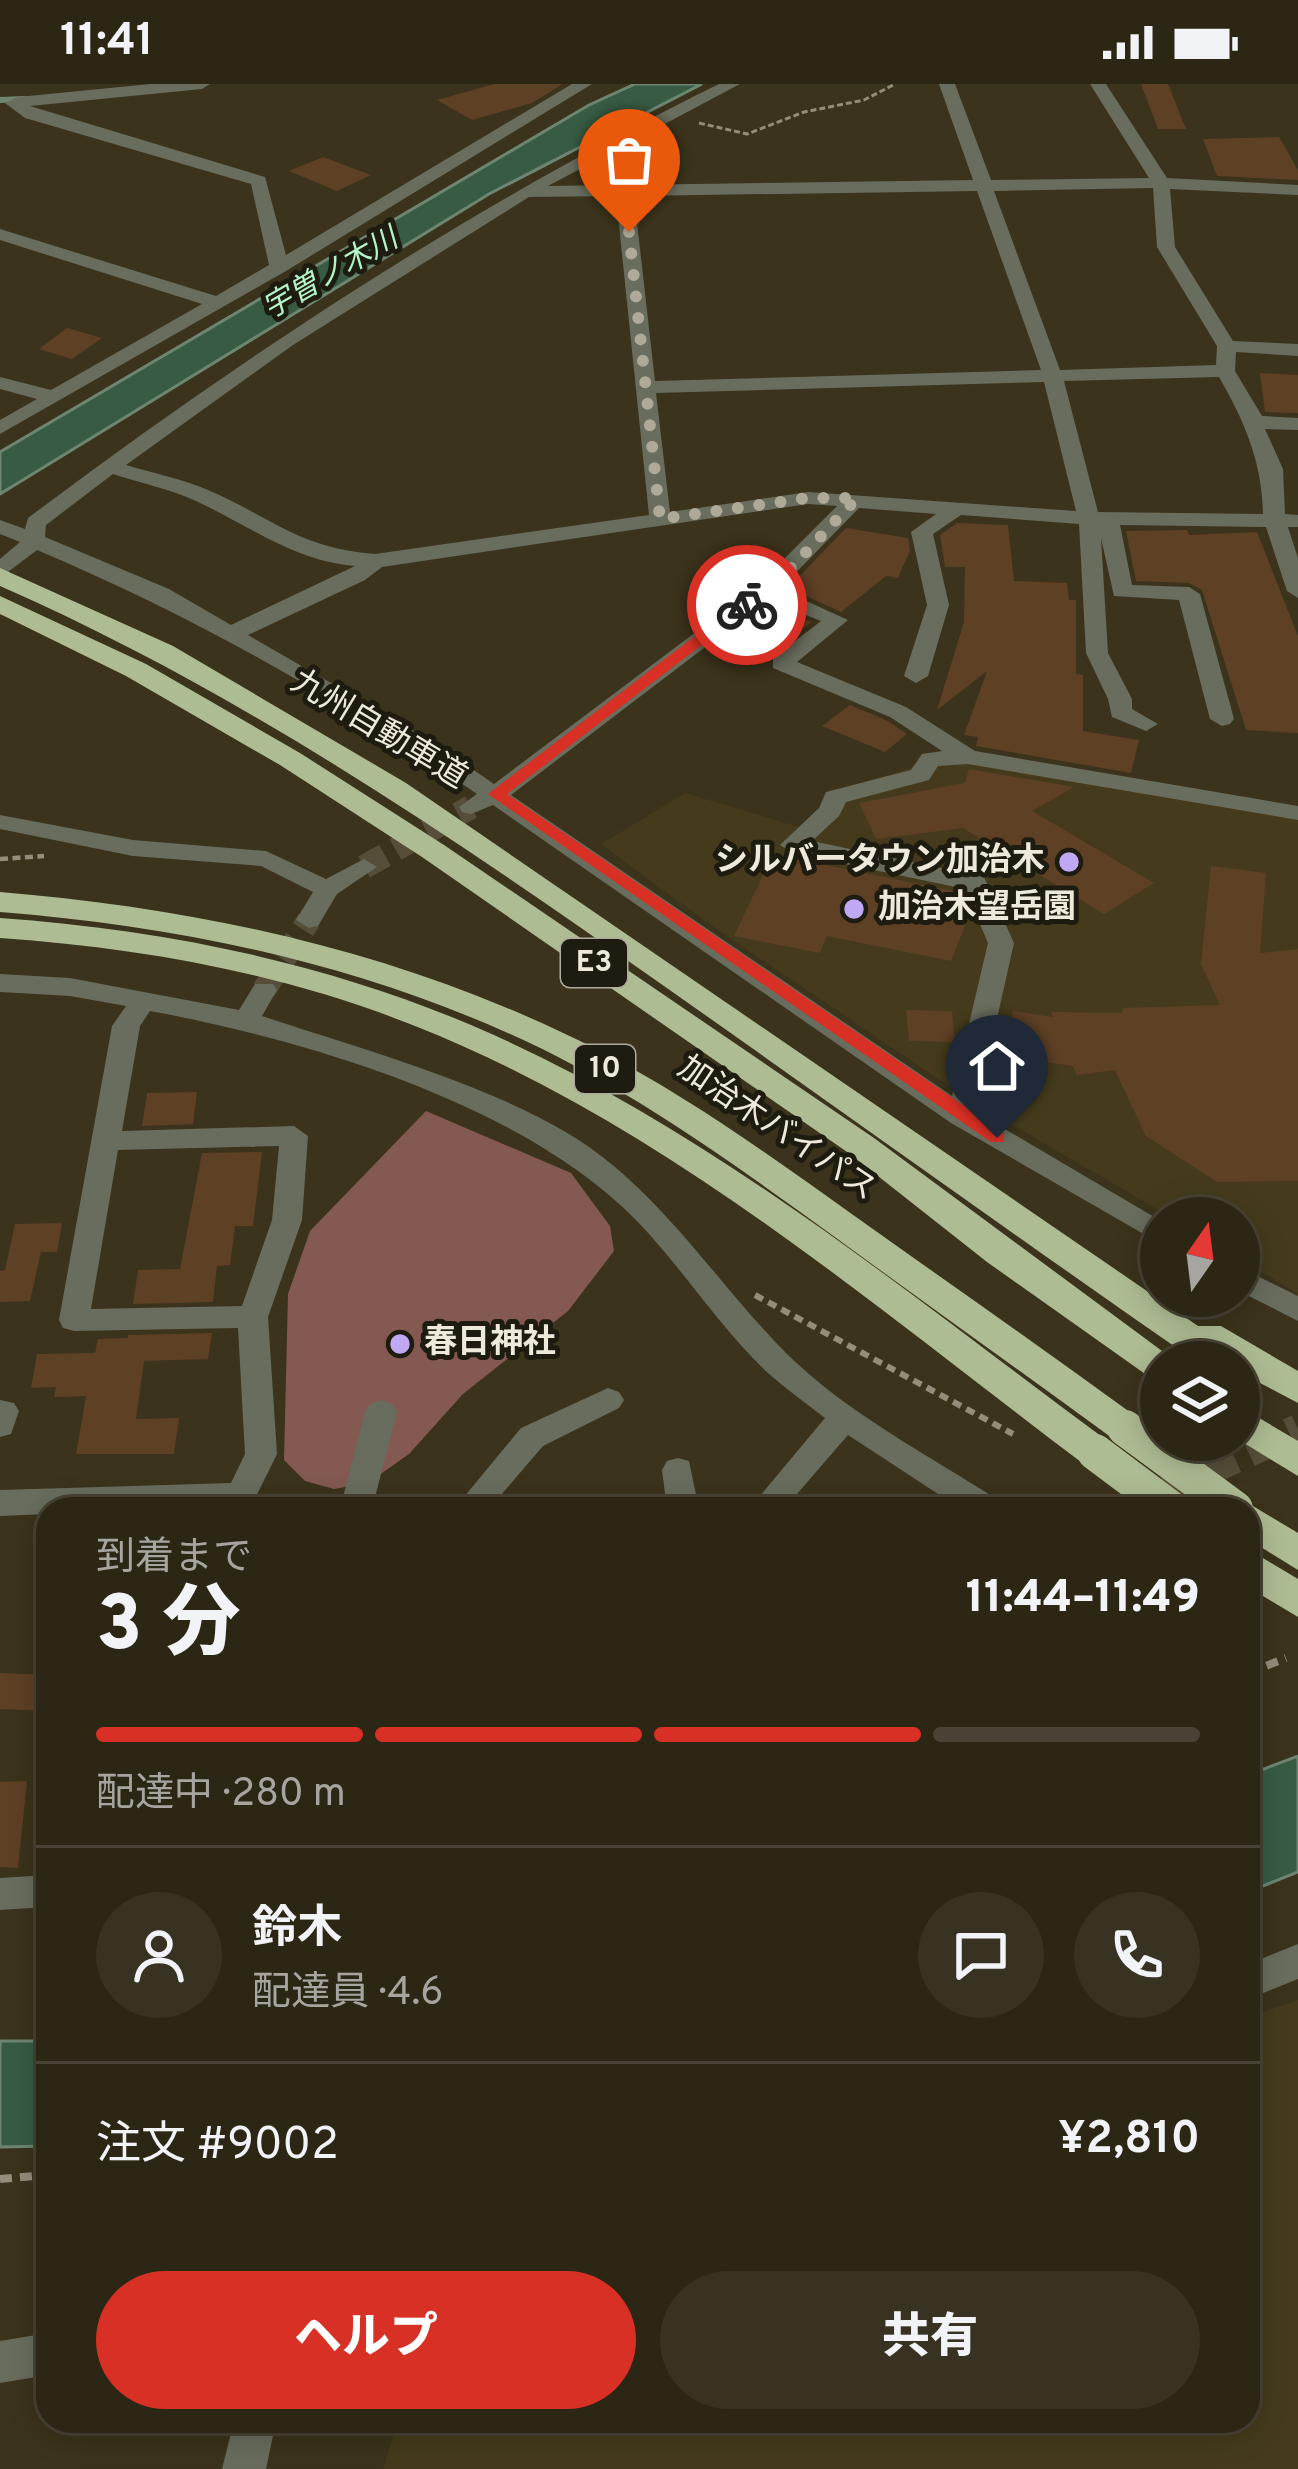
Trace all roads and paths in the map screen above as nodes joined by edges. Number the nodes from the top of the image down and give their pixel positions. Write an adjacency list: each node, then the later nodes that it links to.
1 (202, 84): 7 (street)
2 (584, 84): 15 (street)
3 (732, 84): 8 (street)
4 (895, 84): 8 (path)
5 (947, 84): 10 (street)
6 (1098, 84): 9 (street)
7 (6, 104): 15 (street)
8 (666, 115): 12 (street)
9 (1161, 183): 10 (street); 11 (street); 17 (street)
10 (982, 186): 13 (street); 20 (street)
11 (1298, 190)
12 (528, 191): 13 (street); 27 (street)
13 (625, 193): 22 (street)
14 (0, 234): 16 (street)
15 (279, 267): 16 (street)
16 (216, 302): 23 (street)
17 (1226, 346): 18 (street); 19 (street)
18 (1298, 350)
19 (1225, 371): 20 (street); 24 (street)
20 (1053, 377): 22 (street); 32 (street)
21 (0, 382): 23 (street)
22 (645, 387): 33 (street)
23 (54, 397): 26 (street)
24 (1255, 422): 25 (street); 29 (street)
25 (1298, 424)
26 (0, 428)
27 (109, 466): 36 (street); 37 (street)
28 (1298, 468): 29 (street)
29 (1274, 469): 34 (street)
30 (857, 498): 31 (street); 33 (street); 39 (street)
31 (953, 512): 32 (street); 42 (street)
32 (1098, 518): 34 (street); 43 (street); 44 (street)
33 (660, 519): 37 (street)
34 (1274, 519): 35 (street); 40 (street)
35 (1298, 521)
36 (16, 532): 38 (street); 41 (street)
37 (375, 561): 41 (street)
38 (2, 583): 62 (highway, 九州自動車道 / E3); 68 (highway, 九州自動車道 / E3)
39 (765, 591): 45 (street); 46 (street)
40 (1298, 591)
41 (229, 635): 46 (street)
42 (916, 676)
43 (1222, 719)
44 (1146, 724)
45 (968, 757): 48 (street); 59 (street)
46 (496, 794): 47 (street); 59 (street)
47 (471, 807)
48 (1298, 813)
49 (0, 823): 51 (street)
50 (364, 867): 51 (street)
51 (327, 889): 53 (street)
52 (0, 902): 76 (highway, 加治木バイパス / 10)
53 (309, 920)
54 (0, 928): 76 (highway, 加治木バイパス / 10)
55 (0, 983): 57 (street)
56 (264, 990): 58 (street)
57 (143, 1001): 58 (street); 60 (street)
58 (246, 1020): 74 (street)
59 (961, 1115): 61 (street)
60 (106, 1141): 66 (street); 66 (street)
61 (1140, 1222)
62 (1030, 1230): 67 (highway, 九州自動車道 / E3); 70 (highway)
63 (740, 1286): 77 (path)
64 (1260, 1289): 65 (street)
65 (1298, 1310)
66 (253, 1317): 80 (street)
67 (1192, 1341)
68 (1140, 1351)
69 (1260, 1387): 73 (highway)
70 (1298, 1389)
71 (608, 1400): 82 (street)
72 (381, 1412): 81 (street)
73 (1298, 1413)
74 (845, 1417): 84 (street); 85 (street)
75 (1260, 1435): 78 (highway)
76 (1110, 1440): 86 (highway, 加治木バイパス / 10, bridge); 87 (highway, 加治木バイパス / 10, bridge)
77 (1031, 1444)
78 (1295, 1459)
79 (678, 1470): 83 (street)
80 (239, 1497)
81 (359, 1497)
82 (476, 1497)
83 (681, 1497)
84 (775, 1497)
85 (968, 1497)
86 (1161, 1497)
87 (1213, 1497)
88 (0, 1503): 89 (street)
89 (36, 1503)
90 (1260, 1527): 91 (highway)
91 (1298, 1554)
92 (1260, 1573): 93 (highway)
93 (1298, 1600)
94 (1286, 1658): 95 (path)
95 (1260, 1668)
96 (36, 1892): 97 (street)
97 (0, 1894)
98 (1298, 1961): 99 (street)
99 (1260, 1977)
100 (36, 2176): 101 (path)
101 (0, 2179)
102 (36, 2356): 103 (street)
103 (0, 2362)
104 (252, 2433): 105 (street)
105 (244, 2469)

